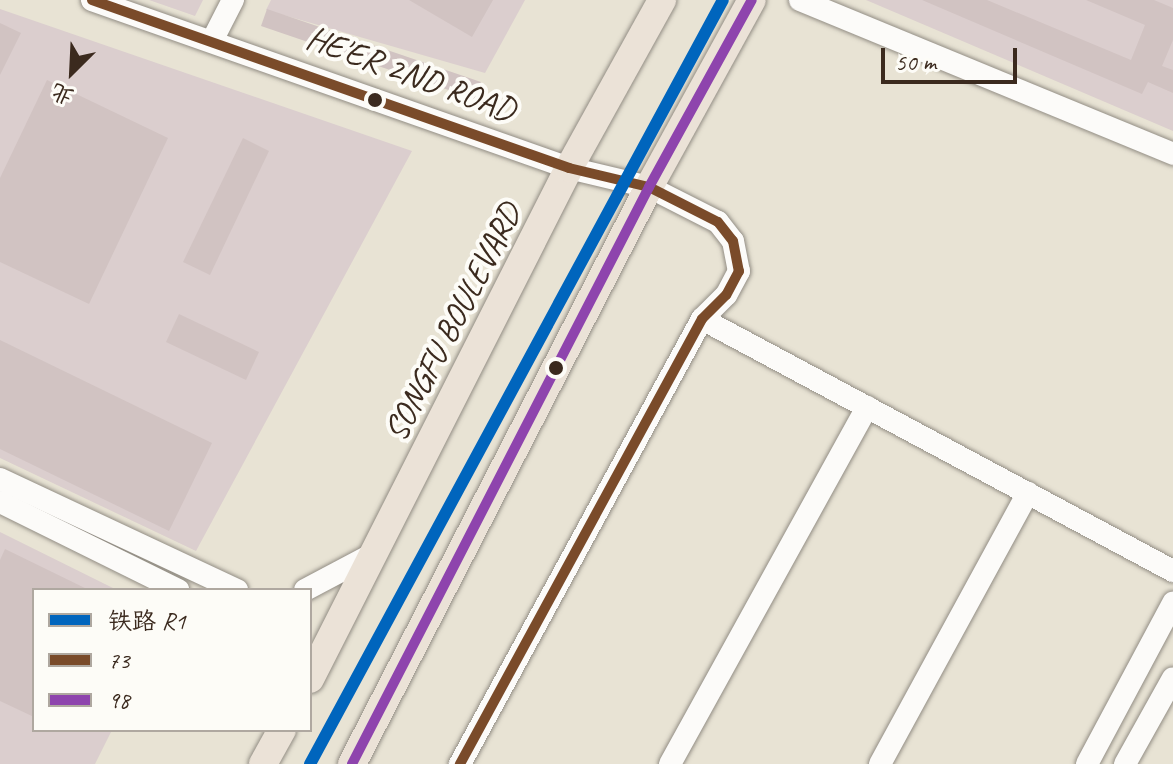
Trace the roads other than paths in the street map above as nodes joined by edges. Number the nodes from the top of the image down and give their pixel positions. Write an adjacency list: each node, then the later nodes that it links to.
1 (92, 0): 6 (street, HE'ER 2ND ROAD)
2 (233, 0): 6 (street)
3 (662, 0): 8 (main road, SONGFU BOULEVARD)
4 (752, 0): 9 (main road)
5 (800, 0): 7 (street)
6 (213, 39): 8 (street, HE'ER 2ND ROAD)
7 (1173, 154)
8 (569, 168): 9 (street, HE'ER 2ND ROAD); 15 (main road, SONGFU BOULEVARD)
9 (649, 187): 10 (street, HE'ER 2ND ROAD); 27 (main road)
10 (702, 319): 11 (street); 26 (street, HE'ER 2ND ROAD)
11 (867, 407): 13 (street); 28 (street)
12 (0, 479): 18 (street)
13 (1028, 493): 16 (street); 29 (street)
14 (0, 502): 17 (street)
15 (376, 552): 19 (street); 21 (main road, SONGFU BOULEVARD)
16 (1173, 571)
17 (174, 588)
18 (233, 588)
19 (309, 588)
20 (1173, 603): 30 (street)
21 (312, 675)
22 (1173, 678): 31 (street)
23 (270, 732): 25 (street)
24 (281, 732): 25 (main road)
25 (264, 763)
26 (464, 763)
27 (352, 764)
28 (670, 764)
29 (880, 764)
30 (1087, 764)
31 (1125, 764)

